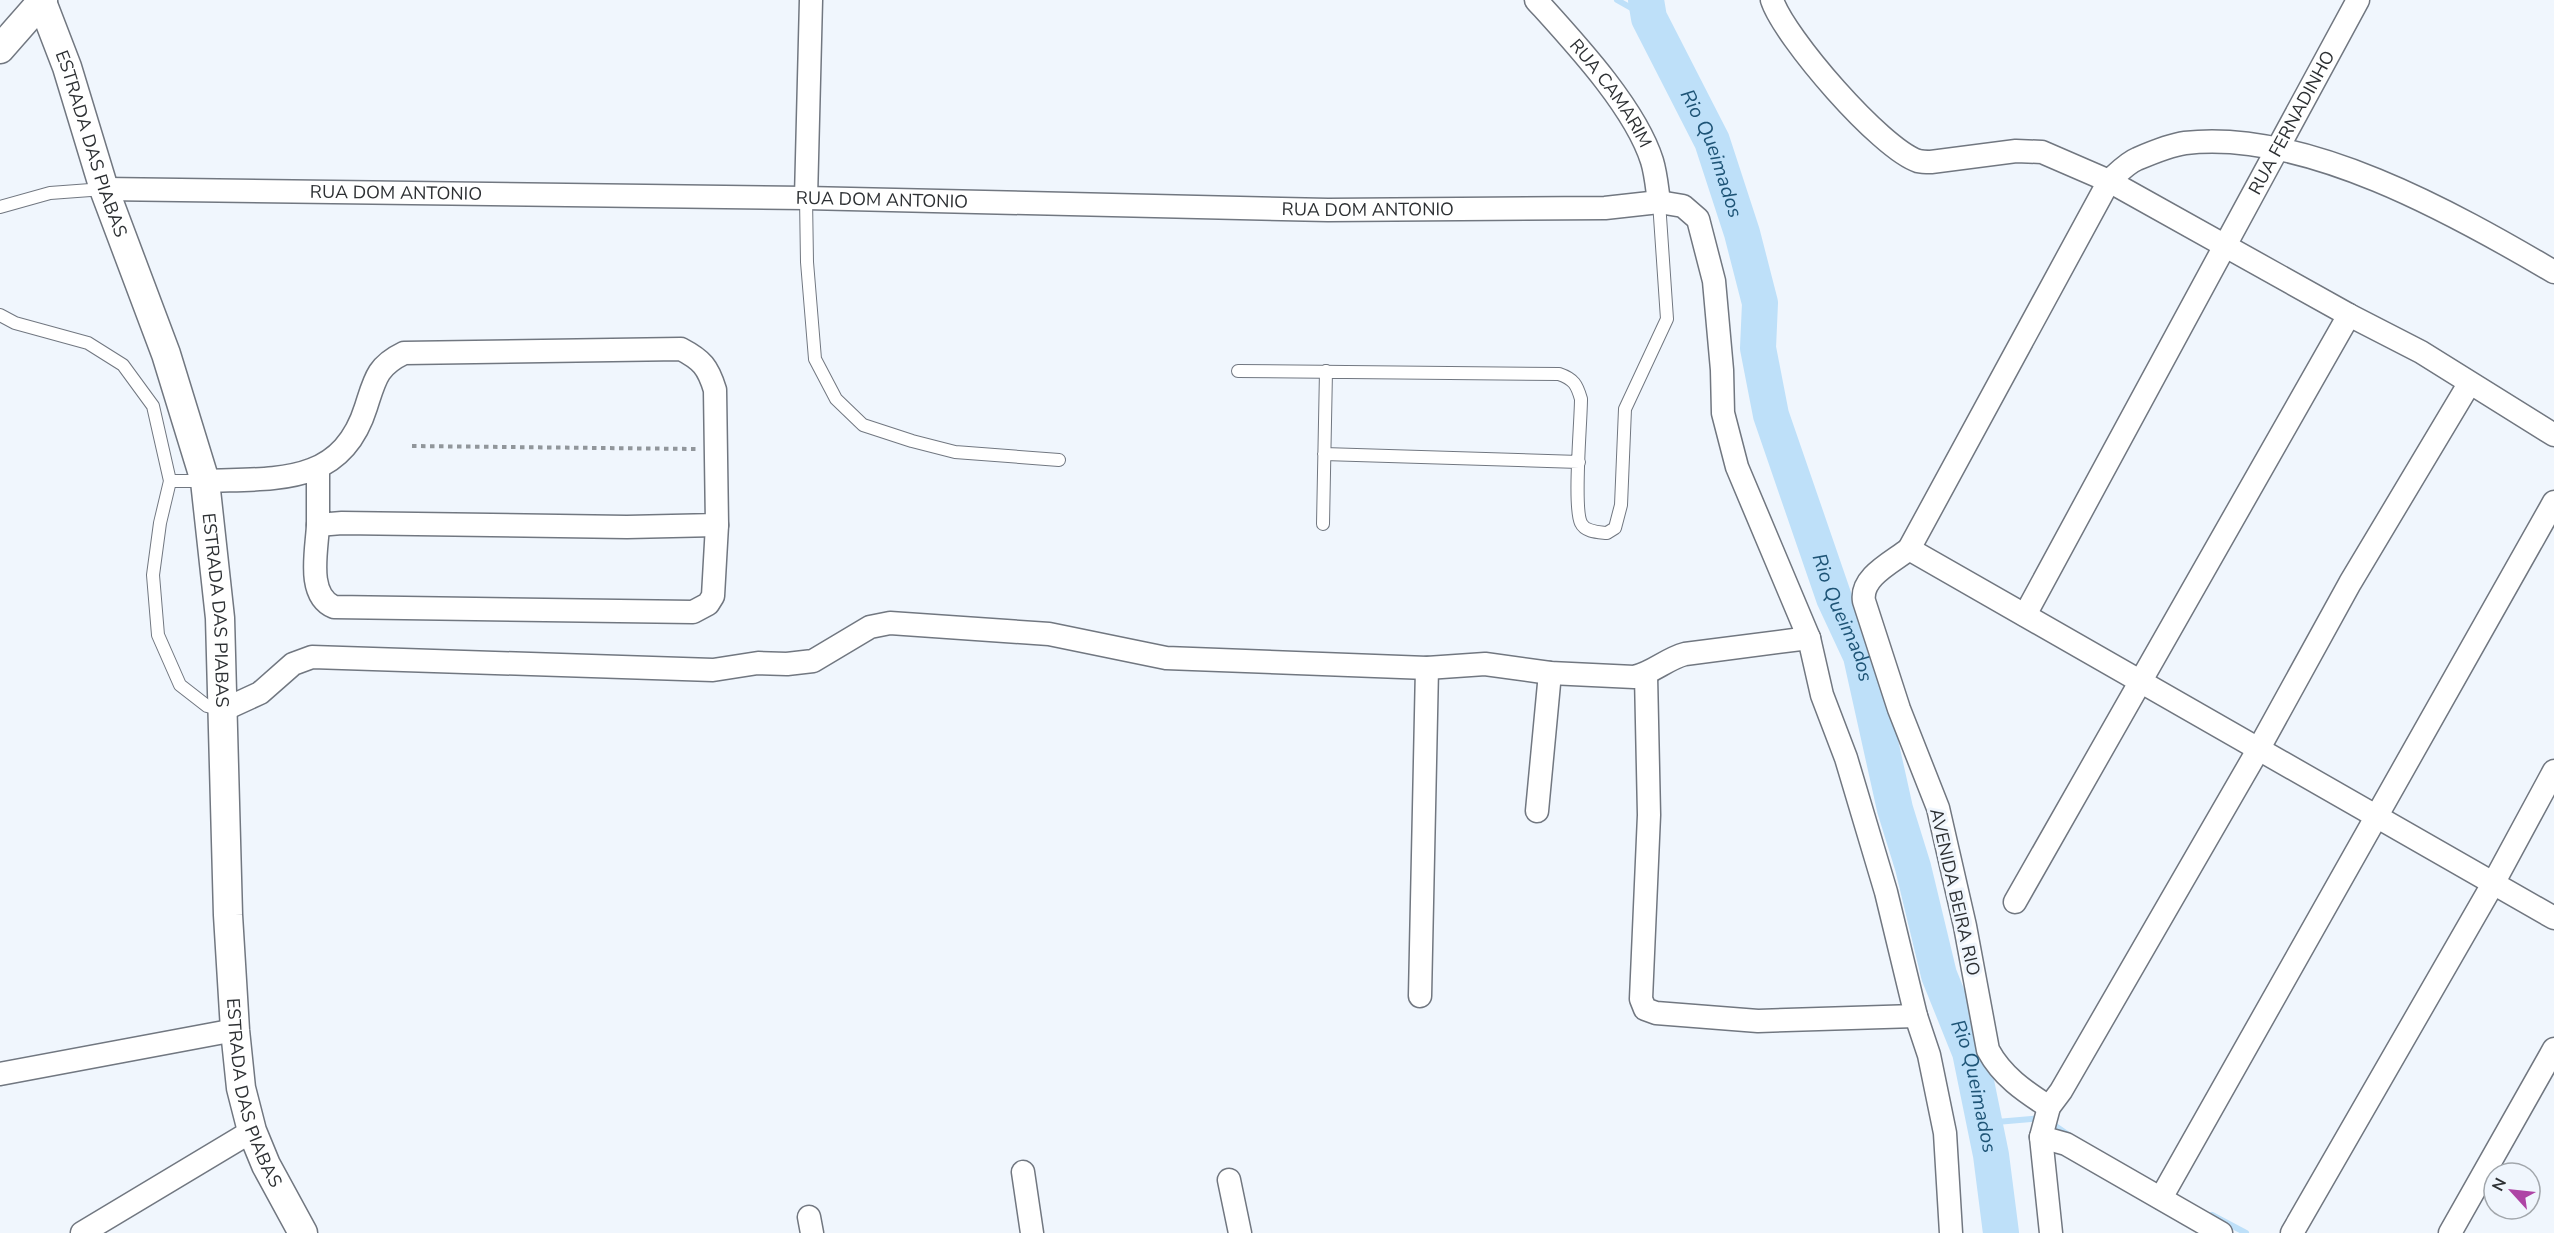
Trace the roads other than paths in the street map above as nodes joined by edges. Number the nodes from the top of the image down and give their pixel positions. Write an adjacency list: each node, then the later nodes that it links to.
1 (811, 0): 10 (street)
2 (1536, 0): 11 (street, RUA CAMARIM)
3 (1772, 0): 8 (street)
4 (2358, 0): 7 (street, RUA FERNADINHO)
5 (42, 1): 6 (street); 9 (street, ESTRADA DAS PIABAS)
6 (0, 49)
7 (2277, 147): 8 (street); 13 (street, RUA FERNADINHO); 14 (street)
8 (2109, 181): 13 (street); 31 (street)
9 (104, 189): 10 (street, RUA DOM ANTONIO); 12 (lane); 25 (street, ESTRADA DAS PIABAS)
10 (806, 198): 11 (street, RUA DOM ANTONIO); 22 (lane)
11 (1659, 202): 23 (lane); 33 (street)
12 (0, 207)
13 (2224, 245): 16 (street); 32 (street, RUA FERNADINHO)
14 (2554, 272)
15 (0, 315): 26 (lane)
16 (2349, 315): 19 (street); 37 (street)
17 (1238, 371): 18 (lane)
18 (1326, 371): 21 (lane); 23 (lane)
19 (2469, 384): 20 (street); 39 (street)
20 (2554, 435)
21 (1324, 454): 23 (lane); 28 (lane)
22 (1059, 460)
23 (1580, 462)
24 (318, 469): 25 (street); 29 (street); 30 (street)
25 (205, 481): 26 (lane); 38 (street, ESTRADA DAS PIABAS)
26 (170, 482): 38 (lane)
27 (2554, 502): 42 (street)
28 (1323, 524)
29 (318, 525): 30 (street); 30 (street)
30 (717, 525)
31 (1910, 549): 32 (street); 51 (street, AVENIDA BEIRA RIO)
32 (2025, 615): 37 (street)
33 (1809, 638): 36 (street); 47 (street)
34 (1427, 668): 35 (street); 38 (street); 46 (street)
35 (1550, 673): 36 (street); 41 (street)
36 (1646, 675): 47 (street)
37 (2139, 680): 39 (street); 44 (street)
38 (223, 710): 48 (street, ESTRADA DAS PIABAS)
39 (2258, 750): 42 (street); 51 (street)
40 (2554, 771): 43 (street)
41 (1537, 811)
42 (2377, 816): 43 (street); 55 (street)
43 (2494, 882): 45 (street); 63 (street)
44 (2015, 902)
45 (2554, 918)
46 (1420, 996)
47 (1916, 1017): 60 (street)
48 (235, 1030): 50 (street); 52 (street, ESTRADA DAS PIABAS)
49 (2554, 1049): 64 (street)
50 (0, 1074)
51 (2045, 1119): 55 (street); 61 (street)
52 (252, 1131): 56 (street); 57 (street, ESTRADA DAS PIABAS)
53 (1023, 1172): 58 (street)
54 (1229, 1180): 59 (street)
55 (2164, 1191): 62 (street)
56 (82, 1233)
57 (303, 1233)
58 (1032, 1233)
59 (1240, 1233)
60 (1951, 1233)
61 (2051, 1233)
62 (2221, 1233)
63 (2292, 1233)
64 (2450, 1233)

